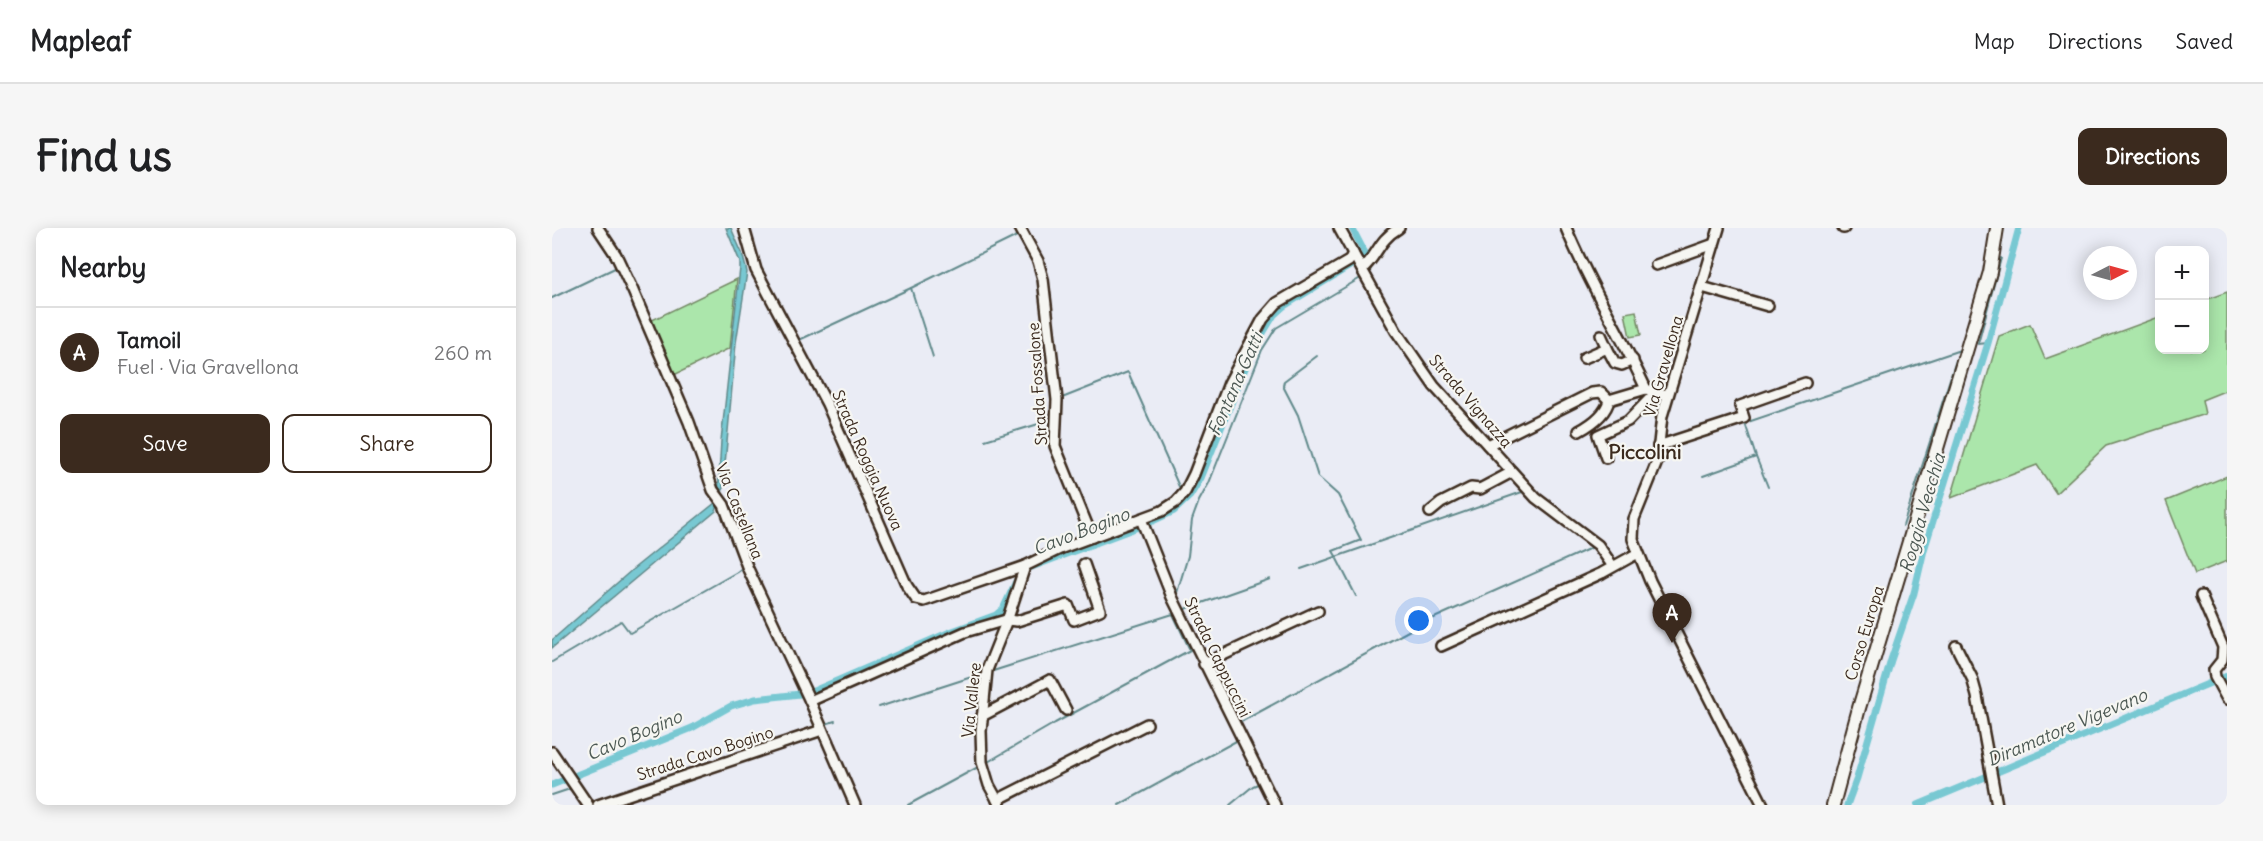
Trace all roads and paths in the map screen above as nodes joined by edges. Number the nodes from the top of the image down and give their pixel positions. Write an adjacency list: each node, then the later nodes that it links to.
1 (598, 228): 41 (street, Via Castellana)
2 (744, 228): 33 (street, Strada Roggia Nuova)
3 (1020, 228): 29 (street, Strada Fossalone)
4 (1339, 228): 11 (street, Strada Vignazza)
5 (1399, 228): 11 (street)
6 (1566, 228): 17 (street)
7 (1719, 228): 9 (street, Via Gravellona)
8 (1997, 228): 53 (main road, Corso Europa)
9 (1714, 244): 10 (street); 12 (street, Via Gravellona)
10 (1656, 265)
11 (1360, 266): 23 (street, Strada Vignazza); 28 (street)
12 (1702, 287): 13 (street); 20 (street, Via Gravellona)
13 (1768, 306)
14 (1601, 335): 15 (street)
15 (1607, 348): 16 (street); 17 (street)
16 (1584, 358)
17 (1633, 360): 19 (street)
18 (1805, 382): 24 (street)
19 (1651, 391): 20 (street); 21 (street); 25 (street)
20 (1667, 395): 24 (street, Via Gravellona)
21 (1609, 400): 22 (street); 23 (street)
22 (1579, 430)
23 (1488, 445): 26 (street, Strada Vignazza)
24 (1658, 446): 30 (street, Via Gravellona)
25 (1606, 458)
26 (1512, 472): 27 (street); 32 (street, Strada Vignazza)
27 (1430, 512)
28 (1141, 519): 29 (street); 39 (street, Strada Cappuccini)
29 (1092, 537): 33 (street)
30 (1638, 554): 32 (street); 52 (street, Via Gravellona)
31 (1084, 564): 36 (street)
32 (1612, 566): 37 (street)
33 (1024, 569): 36 (street, Via Vallere)
34 (2201, 596): 40 (street)
35 (1318, 611): 39 (street)
36 (1006, 620): 41 (street); 43 (street, Via Vallere)
37 (1442, 646)
38 (1956, 646): 54 (street)
39 (1204, 664): 51 (street, Strada Cappuccini)
40 (2227, 699)
41 (809, 700): 45 (street, Via Castellana)
42 (1065, 710): 43 (street)
43 (982, 716): 47 (street, Via Vallere)
44 (1147, 724): 47 (street)
45 (822, 730): 49 (street, Strada Cavo Bogino); 50 (street, Via Castellana)
46 (552, 752): 48 (street)
47 (998, 803)
48 (588, 805)
49 (598, 805)
50 (855, 805)
51 (1275, 805)
52 (1763, 805)
53 (1833, 805)
54 (1997, 805)

